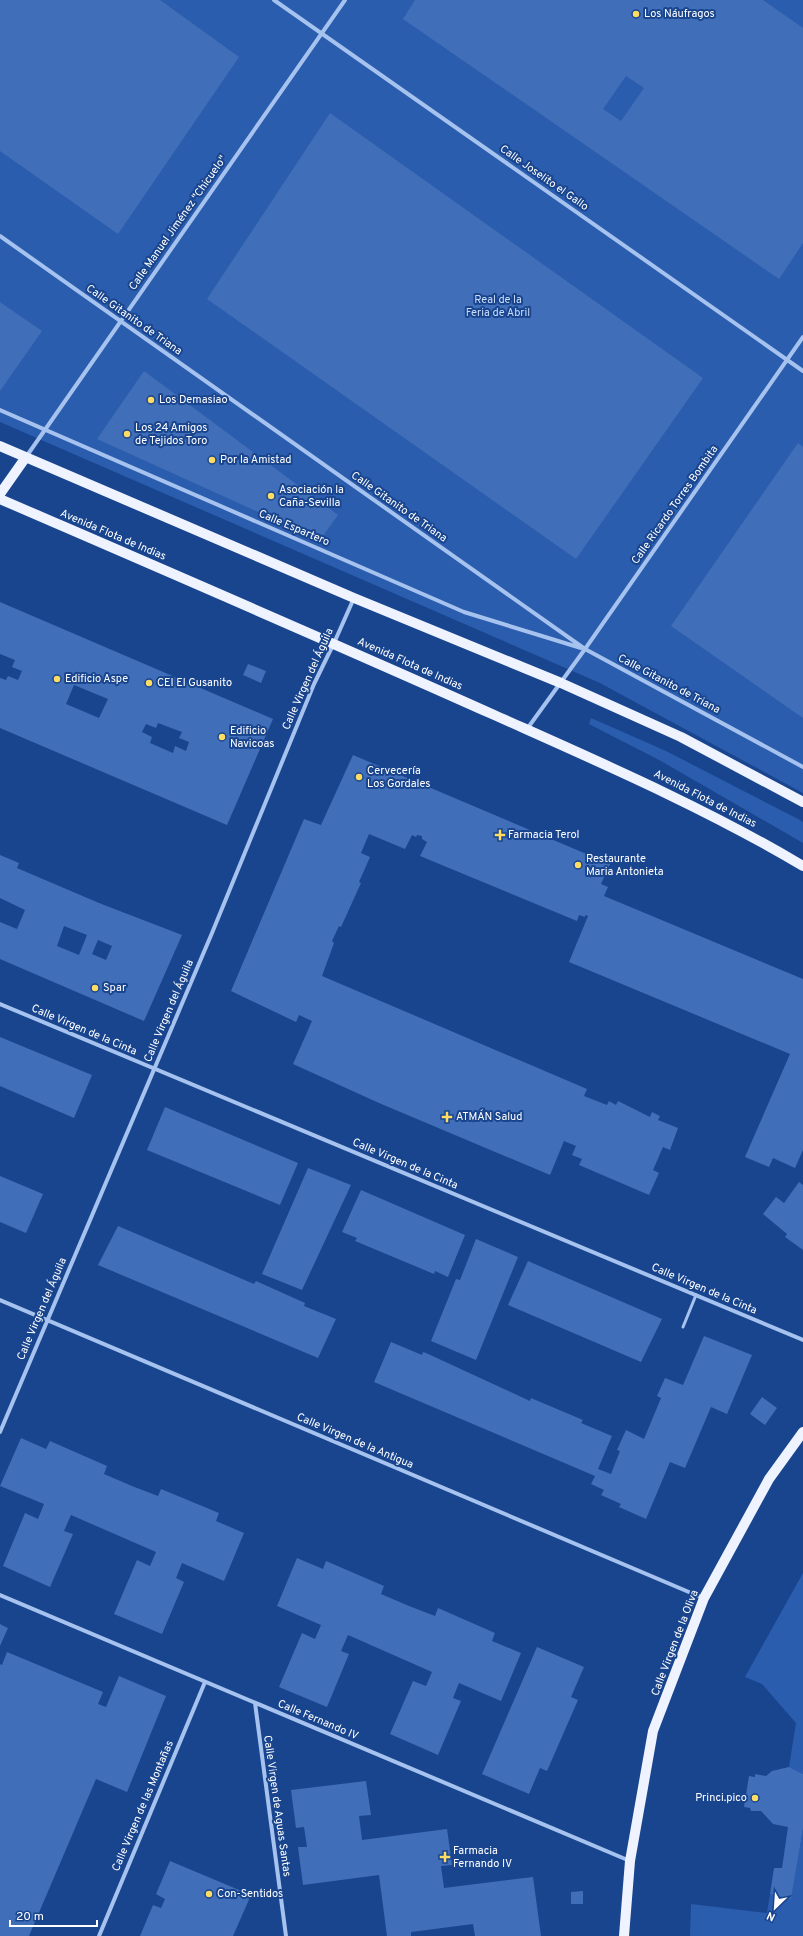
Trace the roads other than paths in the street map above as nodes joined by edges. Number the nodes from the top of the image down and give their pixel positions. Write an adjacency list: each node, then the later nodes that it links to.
1 (274, 0): 3 (street, Calle Joselito el Gallo)
2 (345, 0): 3 (street, Calle Manuel Jiménez "Chicuelo")
3 (322, 34): 5 (street, Calle Manuel Jiménez "Chicuelo"); 7 (street, Calle Joselito el Gallo)
4 (0, 236): 5 (street, Calle Gitanito de Triana)
5 (121, 322): 10 (street, Calle Manuel Jiménez "Chicuelo"); 17 (street, Calle Gitanito de Triana)
6 (803, 337): 7 (street, Calle Ricardo Torres Bombita)
7 (787, 360): 8 (street, Calle Joselito el Gallo); 17 (street, Calle Ricardo Torres Bombita)
8 (803, 371)
9 (0, 410): 10 (street, Calle Espartero)
10 (44, 430): 12 (street, Calle Manuel Jiménez "Chicuelo"); 17 (street, Calle Espartero)
11 (0, 446): 12 (main road)
12 (26, 457): 13 (main road); 15 (main road)
13 (0, 494)
14 (0, 499): 16 (main road, Avenida Flota de Indias)
15 (354, 598): 16 (street, Calle Virgen del Águila); 18 (main road)
16 (334, 643): 19 (main road, Avenida Flota de Indias); 24 (street, Calle Virgen del Águila)
17 (585, 649): 18 (street, Calle Ricardo Torres Bombita); 20 (street, Calle Gitanito de Triana)
18 (561, 683): 19 (street, Calle Ricardo Torres Bombita); 21 (main road)
19 (527, 730): 22 (main road, Avenida Flota de Indias)
20 (803, 767)
21 (803, 802)
22 (803, 866)
23 (0, 1004): 24 (street, Calle Virgen de la Cinta)
24 (154, 1069): 25 (street, Calle Virgen de la Cinta); 27 (street, Calle Virgen del Águila)
25 (696, 1295): 28 (lane); 29 (street, Calle Virgen de la Cinta)
26 (0, 1300): 27 (street, Calle Virgen de la Antigua)
27 (48, 1320): 30 (street, Calle Virgen del Águila); 33 (street, Calle Virgen de la Antigua)
28 (683, 1327)
29 (803, 1340)
30 (0, 1432)
31 (803, 1432): 33 (main road, Calle Virgen de la Oliva)
32 (0, 1595): 34 (street, Calle Fernando IV)
33 (704, 1598): 36 (main road, Calle Virgen de la Oliva)
34 (205, 1682): 35 (street, Calle Fernando IV); 37 (street, Calle Virgen de las Montañas)
35 (255, 1703): 36 (street, Calle Fernando IV); 38 (street, Calle Virgen de Aguas Santas)
36 (630, 1861): 39 (main road, Calle Virgen de la Oliva)
37 (99, 1936)
38 (286, 1936)
39 (624, 1936)

